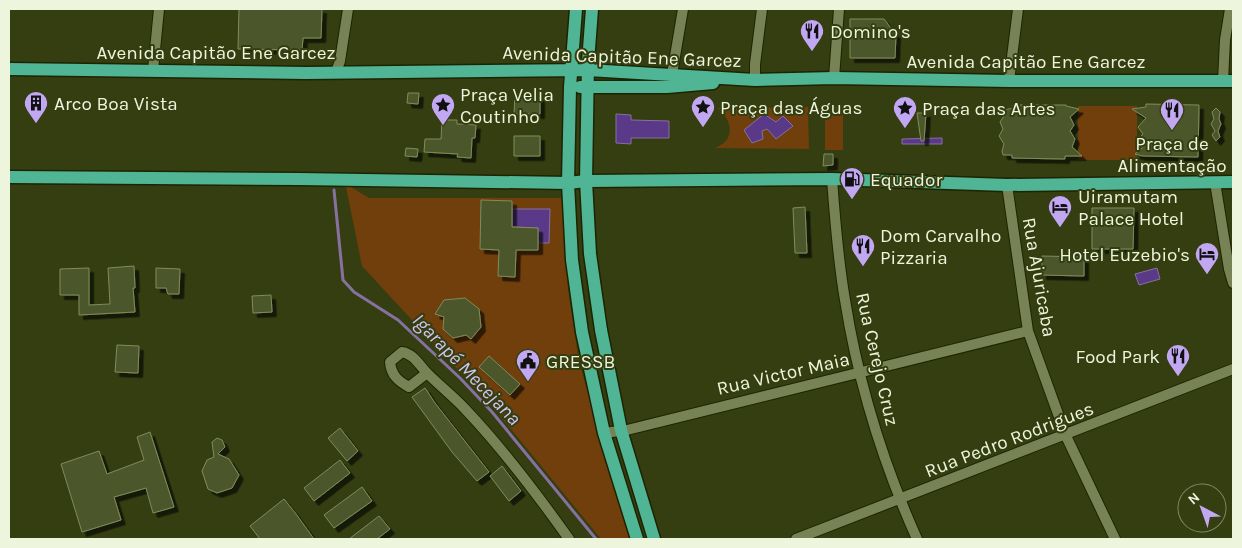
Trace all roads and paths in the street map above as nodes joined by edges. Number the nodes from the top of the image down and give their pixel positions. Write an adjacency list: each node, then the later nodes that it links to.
1 (159, 9): 11 (street)
2 (348, 9): 14 (street)
3 (576, 9): 12 (main road)
4 (592, 9): 13 (main road)
5 (683, 9): 15 (street)
6 (762, 9): 17 (street)
7 (839, 9): 16 (street)
8 (1018, 9): 18 (street)
9 (1230, 9): 19 (street)
10 (9, 69): 11 (main road, Avenida Capitão Ene Garcez)
11 (153, 70): 14 (main road, Avenida Capitão Ene Garcez)
12 (571, 70): 13 (main road, Avenida Capitão Ene Garcez); 14 (main road, Avenida Capitão Ene Garcez); 20 (main road)
13 (588, 70): 15 (main road, Avenida Capitão Ene Garcez); 21 (main road)
14 (336, 72)
15 (672, 74): 17 (main road, Avenida Capitão Ene Garcez)
16 (834, 78): 17 (main road, Avenida Capitão Ene Garcez); 18 (main road, Avenida Capitão Ene Garcez)
17 (755, 80): 21 (main road)
18 (1009, 81): 19 (main road, Avenida Capitão Ene Garcez)
19 (1228, 81)
20 (570, 87): 21 (main road); 27 (main road)
21 (587, 87): 24 (main road)
22 (9, 177): 27 (main road)
23 (832, 180): 24 (main road); 28 (main road); 33 (street, Rua Cerejo Cruz)
24 (586, 181): 27 (main road); 34 (main road)
25 (1215, 182): 26 (main road); 28 (main road); 29 (street)
26 (1233, 182)
27 (568, 183): 35 (main road)
28 (1007, 185): 30 (street, Rua Ajuricaba)
29 (1233, 283)
30 (1028, 332): 33 (street, Rua Victor Maia); 36 (street, Rua Ajuricaba)
31 (1233, 369): 36 (street, Rua Pedro Rodrigues)
32 (427, 373): 38 (street)
33 (860, 373): 34 (street, Rua Victor Maia); 37 (street, Rua Cerejo Cruz)
34 (621, 430): 35 (street, Rua Victor Maia); 40 (main road)
35 (604, 433): 39 (main road)
36 (1066, 436): 37 (street, Rua Pedro Rodrigues); 43 (street, Rua Ajuricaba)
37 (899, 500): 41 (street, Rua Pedro Rodrigues); 42 (street, Rua Cerejo Cruz)
38 (568, 539)
39 (637, 539)
40 (654, 539)
41 (796, 539)
42 (917, 539)
43 (1114, 539)

